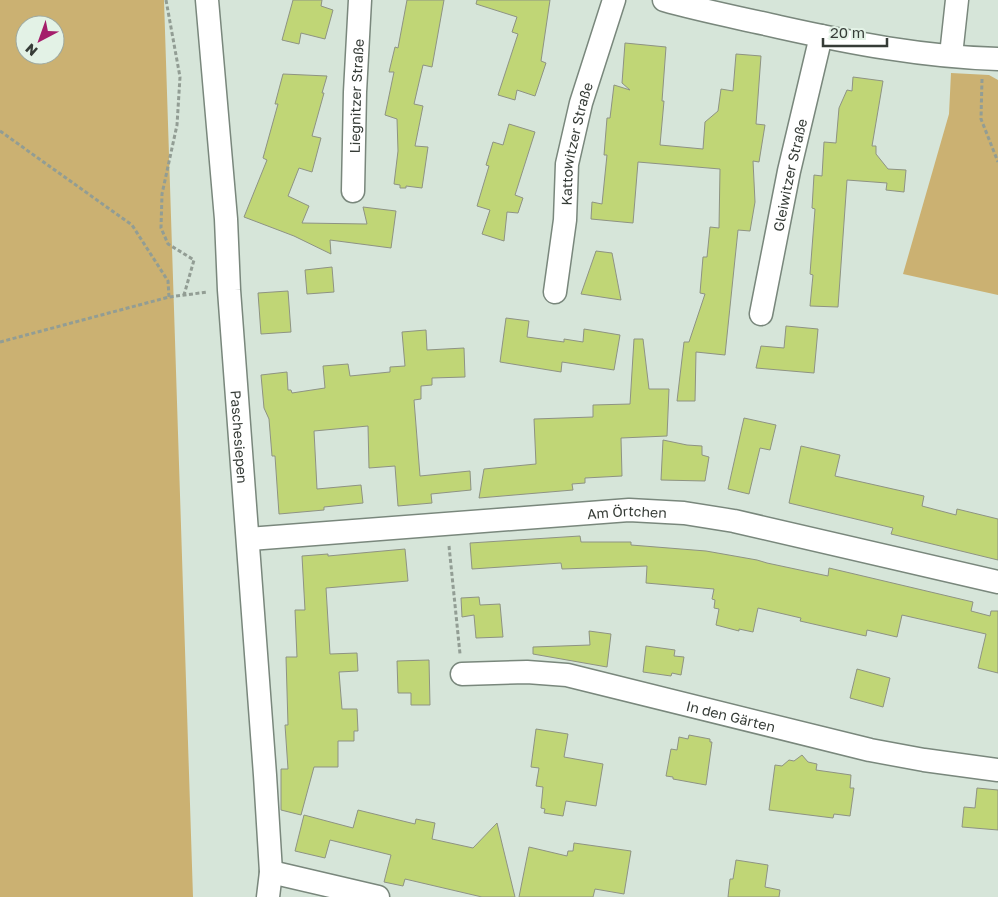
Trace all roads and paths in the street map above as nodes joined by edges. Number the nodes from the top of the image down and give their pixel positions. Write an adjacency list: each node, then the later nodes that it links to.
1 (166, 0): 16 (path)
2 (207, 0): 14 (street, Paschesiepen)
3 (360, 0): 13 (street, Liegnitzer Straße)
4 (614, 0): 15 (street, Kattowitzer Straße)
5 (664, 0): 7 (street)
6 (957, 0): 9 (street)
7 (691, 4): 8 (street)
8 (821, 36): 9 (street); 18 (street, Gleiwitzer Straße)
9 (951, 55): 10 (street)
10 (990, 58): 12 (path)
11 (0, 131): 17 (path)
12 (998, 162)
13 (353, 192)
14 (229, 290): 16 (path); 21 (street, Paschesiepen)
15 (555, 292)
16 (184, 295): 17 (path)
17 (169, 297): 19 (path)
18 (761, 314)
19 (0, 342)
20 (446, 523): 21 (street, Am Örtchen); 22 (street, Am Örtchen); 23 (path)
21 (249, 539): 25 (street, Paschesiepen)
22 (998, 582)
23 (462, 674): 24 (street, In den Gärten)
24 (998, 770)
25 (271, 872): 26 (street, Paschesiepen); 27 (street)
26 (268, 897)
27 (378, 897)

